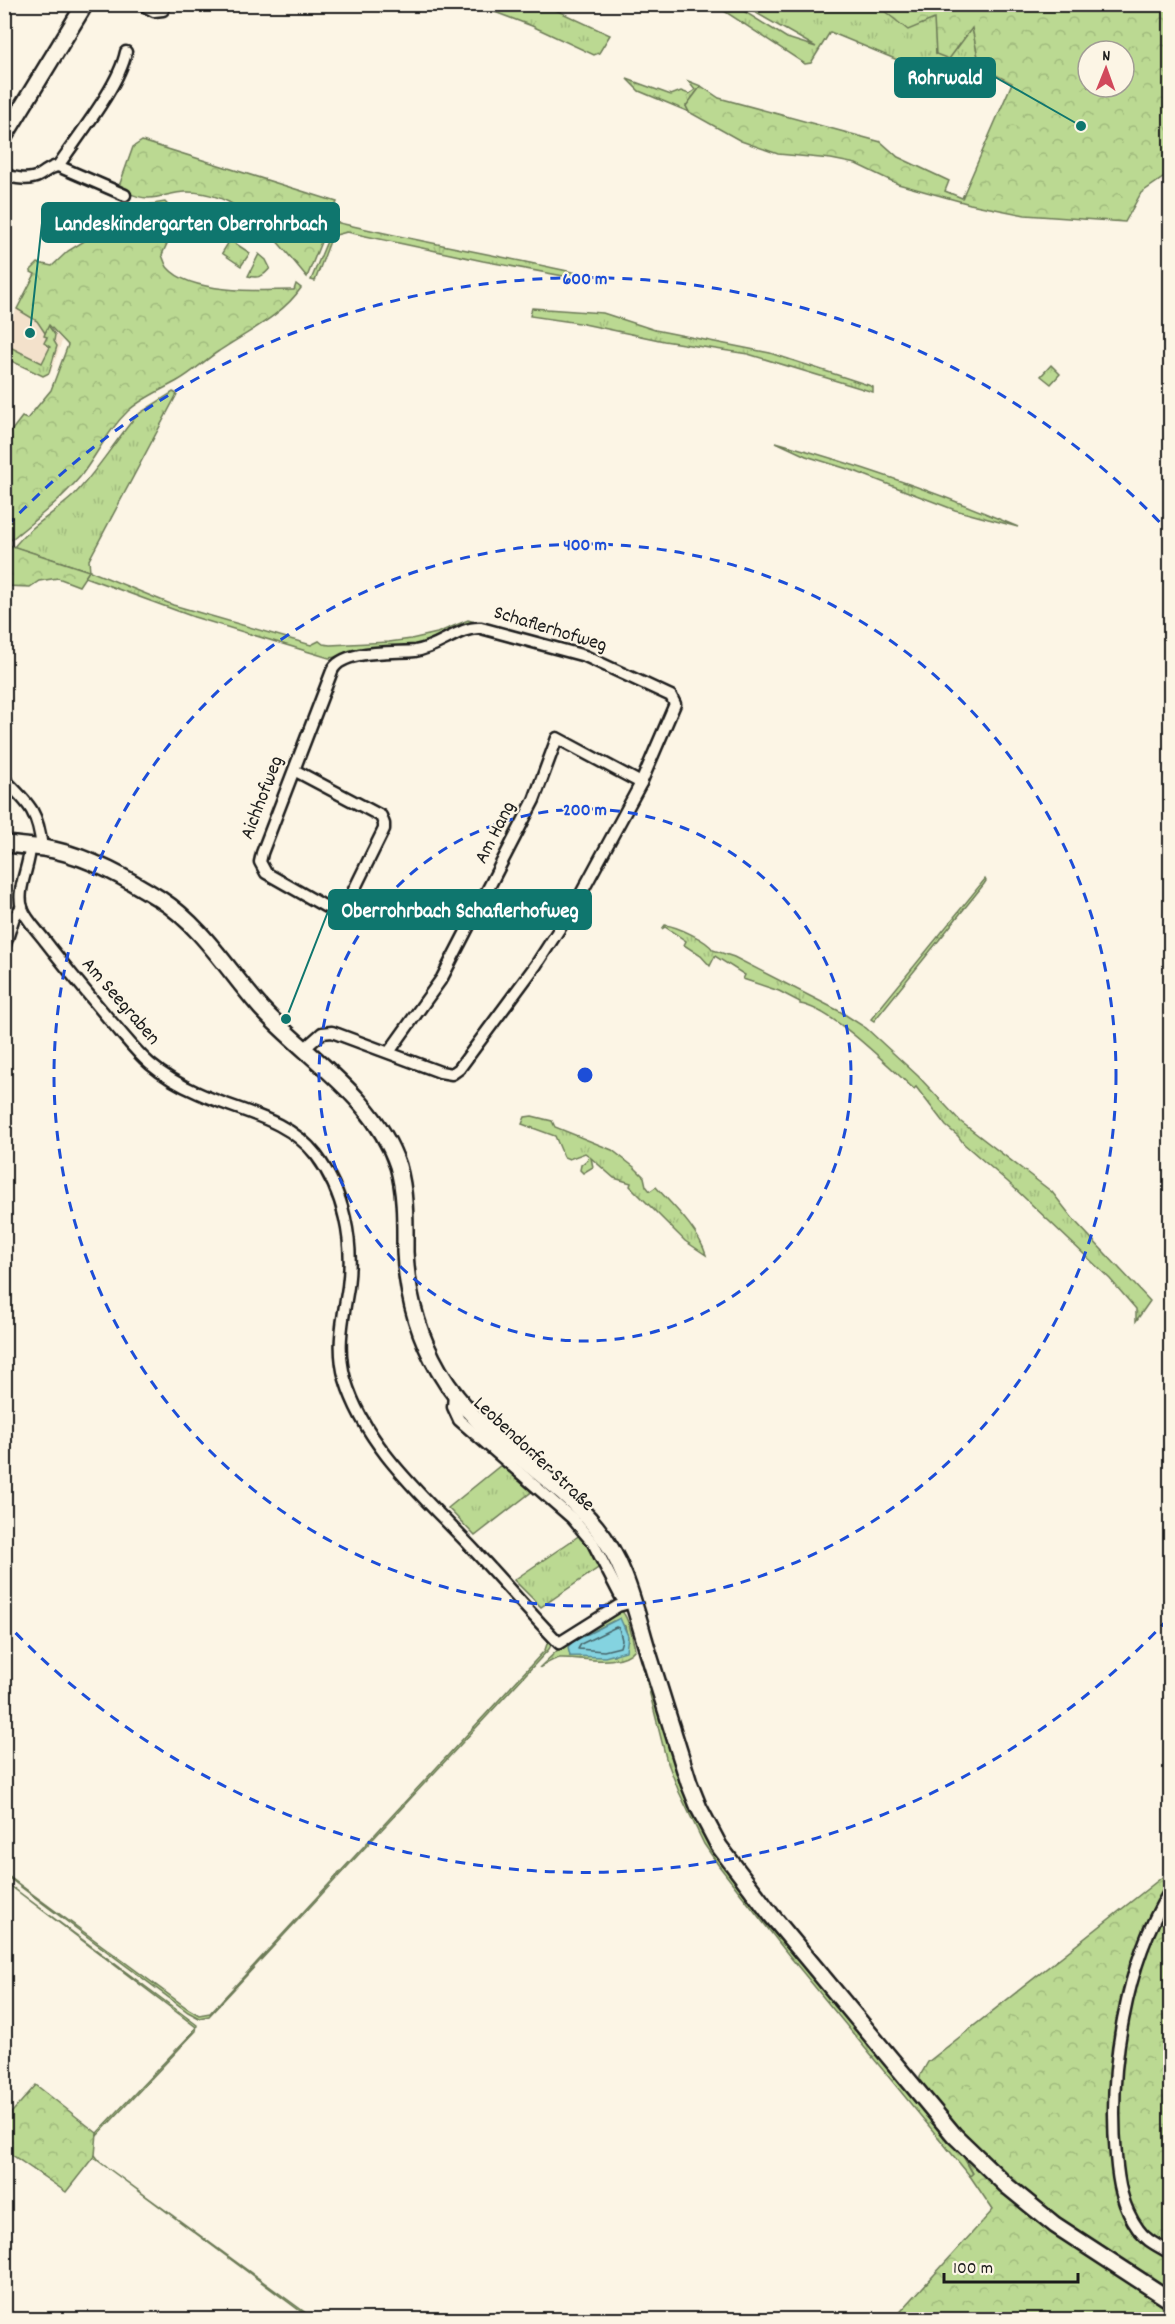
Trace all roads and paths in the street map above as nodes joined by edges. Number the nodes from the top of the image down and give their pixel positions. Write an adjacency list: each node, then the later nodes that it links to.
1 (85, 4): 5 (main road)
2 (141, 4): 3 (street)
3 (166, 4)
4 (126, 52): 6 (street)
5 (4, 137)
6 (58, 166): 7 (street); 8 (street)
7 (4, 174)
8 (125, 195)
9 (336, 664): 10 (street, Aichhofweg); 12 (street, Schaflerhofweg)
10 (294, 770): 10 (street, Aichhofweg)
11 (4, 779): 14 (street)
12 (641, 783): 18 (street, Schaflerhofweg); 18 (street, Am Hang)
13 (4, 843): 14 (main road, Leobendorfer Straße)
14 (36, 847): 15 (street); 17 (main road, Leobendorfer Straße)
15 (22, 908): 16 (street); 19 (street, Am Seegraben)
16 (4, 948)
17 (304, 1049): 18 (street); 19 (main road, Leobendorfer Straße)
18 (389, 1052)
19 (633, 1602): 22 (main road, Leobendorfer Straße)
20 (1170, 1891): 21 (street)
21 (1170, 2253)
22 (1170, 2300)

